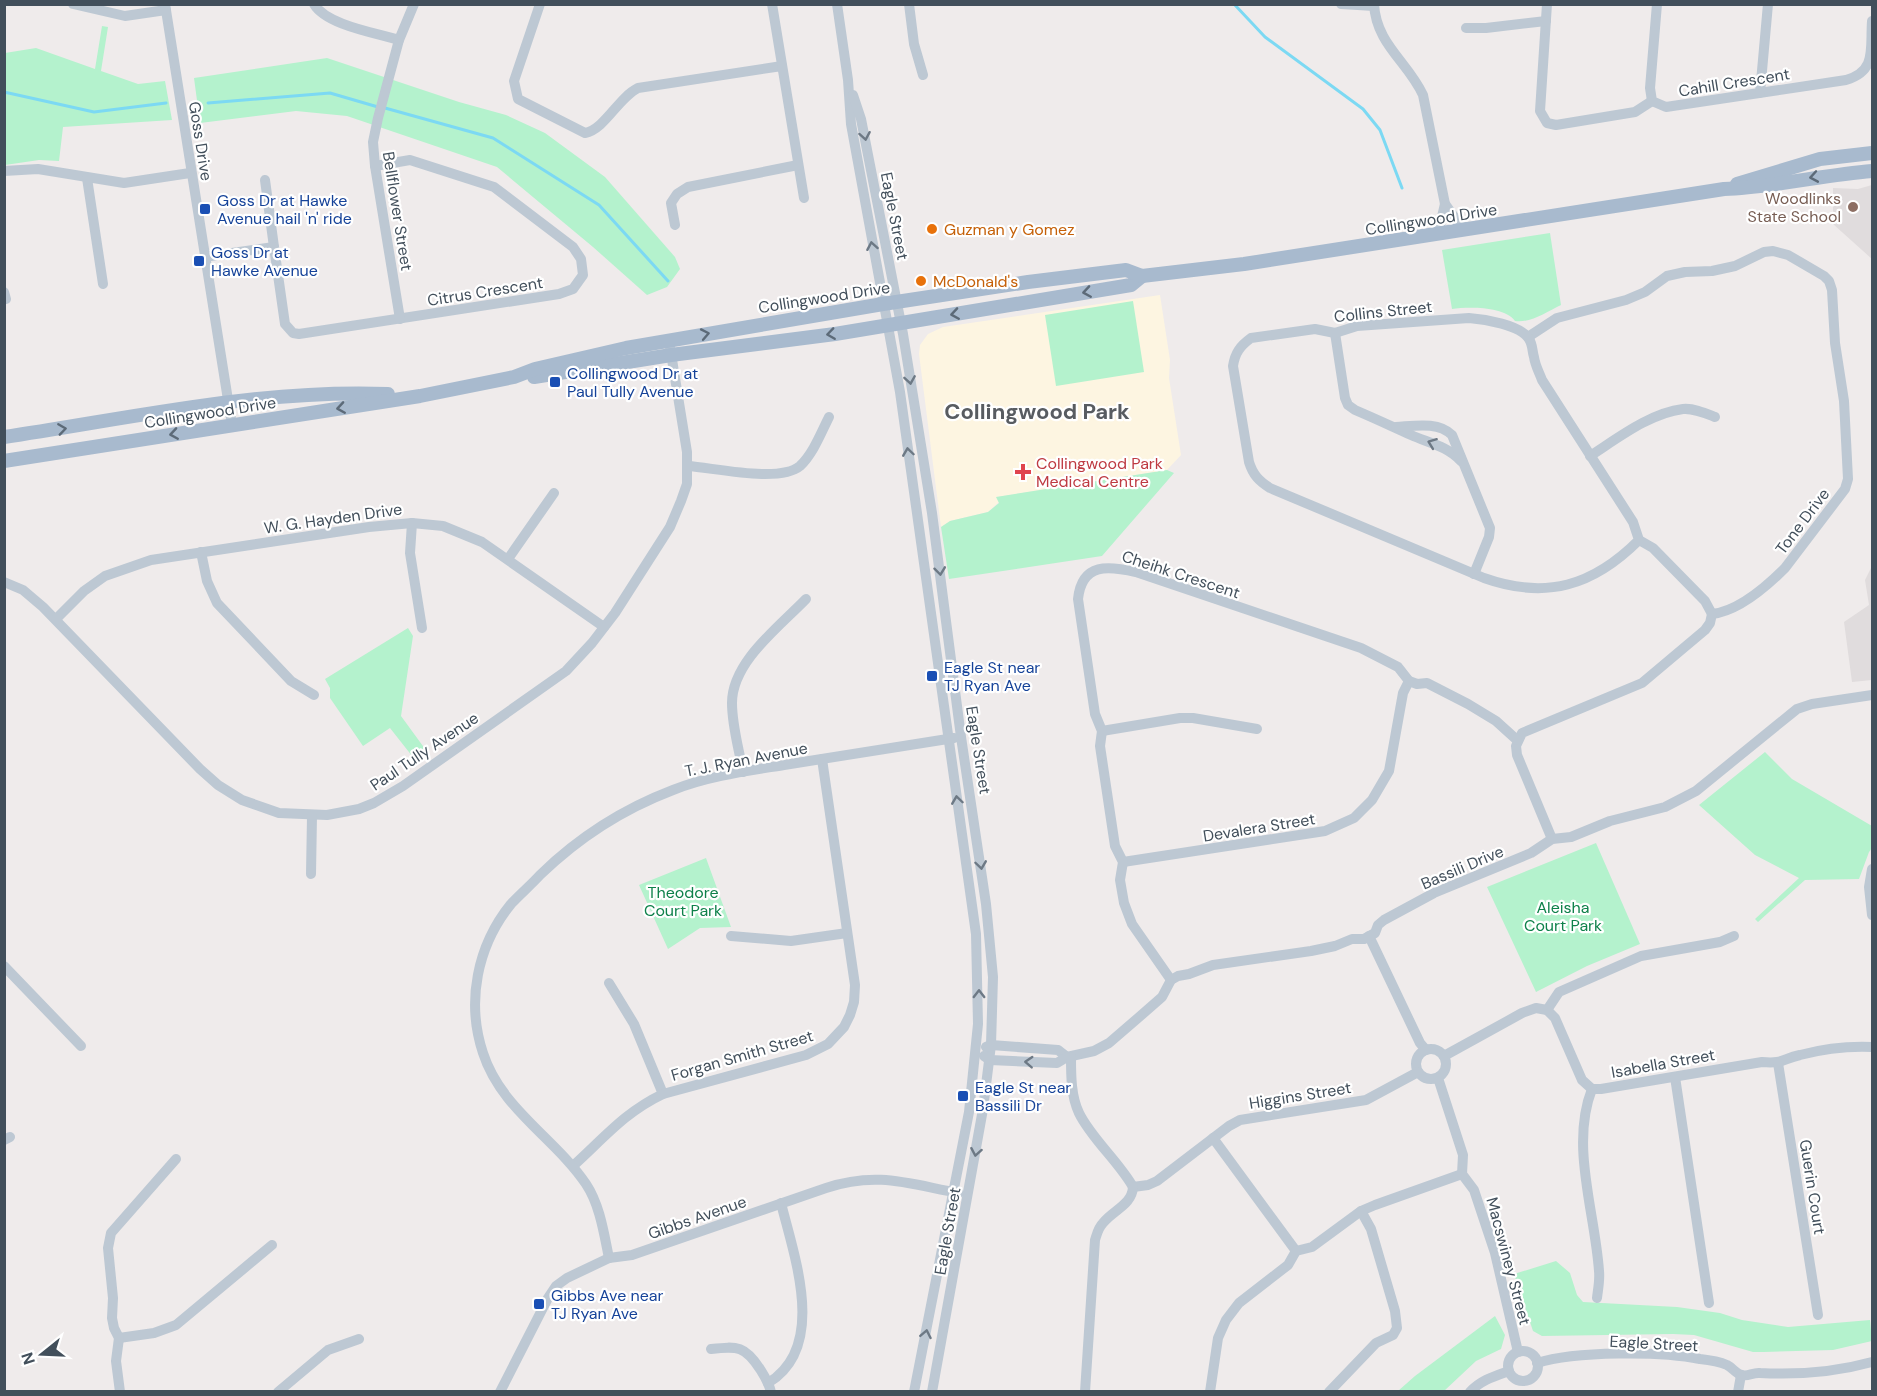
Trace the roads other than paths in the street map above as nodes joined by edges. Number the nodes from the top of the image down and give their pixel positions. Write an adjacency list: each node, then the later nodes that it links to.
1 (73, 4): 13 (street)
2 (314, 4): 17 (street)
3 (414, 4): 17 (street, Bellflower Street)
4 (540, 4): 18 (street)
5 (772, 4): 18 (street)
6 (837, 4): 40 (street, Eagle Street)
7 (909, 4): 19 (street)
8 (1341, 4): 12 (street)
9 (1547, 4): 14 (street)
10 (1657, 4): 21 (street)
11 (1768, 4): 20 (street)
12 (1374, 5): 32 (street)
13 (165, 7): 27 (street, Goss Drive)
14 (1546, 21): 16 (street); 21 (street)
15 (1872, 21): 20 (street, Cahill Crescent)
16 (1466, 28)
17 (399, 40): 24 (street, Bellflower Street)
18 (782, 66): 23 (street)
19 (923, 75)
20 (1760, 93): 21 (street, Cahill Crescent)
21 (1652, 101)
22 (1872, 153): 30 (main road, Collingwood Drive)
23 (798, 165): 31 (street); 33 (street)
24 (375, 166): 41 (street, Bellflower Street); 41 (street, Citrus Crescent)
25 (4, 171): 28 (street)
26 (1872, 171): 30 (main road, Collingwood Drive, one-way to 30)
27 (190, 173): 28 (street); 37 (street, Goss Drive)
28 (87, 178): 39 (street)
29 (265, 180): 36 (street)
30 (1724, 189): 34 (main road, Collingwood Drive)
31 (804, 198)
32 (1445, 204): 34 (street); 35 (street)
33 (675, 225)
34 (1467, 230): 35 (main road, Collingwood Drive)
35 (1438, 234): 38 (main road, Collingwood Drive)
36 (274, 247): 37 (street); 41 (street, Citrus Crescent)
37 (204, 257): 47 (street, Goss Drive)
38 (1142, 276): 40 (main road, Collingwood Drive); 42 (main road, Collingwood Drive, one-way to 42)
39 (103, 284)
40 (890, 303): 42 (street, Eagle Street); 45 (main road, Collingwood Drive, one-way to 40)
41 (400, 319)
42 (895, 323): 45 (main road, Collingwood Drive, one-way to 45); 74 (street, Eagle Street, one-way to 74); 75 (street, Eagle Street, one-way to 42)
43 (1335, 333): 44 (street, Collins Street); 51 (street); 62 (street, Collins Street)
44 (1528, 337): 53 (street); 65 (street, Tone Drive)
45 (670, 348): 46 (main road, Collingwood Drive); 56 (street, Paul Tully Avenue)
46 (420, 396): 47 (main road, Collingwood Drive); 50 (main road, Collingwood Drive, one-way to 50)
47 (227, 402): 50 (street, Goss Drive); 52 (main road, Collingwood Drive, one-way to 47)
48 (829, 417): 56 (street)
49 (1715, 417): 53 (street)
50 (232, 425): 54 (main road, Collingwood Drive, one-way to 54)
51 (1396, 427): 55 (street, one-way to 51); 55 (street)
52 (4, 437)
53 (1590, 456): 59 (street)
54 (4, 461)
55 (1463, 464): 62 (street)
56 (688, 466): 67 (street, Paul Tully Avenue)
57 (554, 493): 61 (street)
58 (412, 523): 60 (street, W. G. Hayden Drive); 61 (street, W. G. Hayden Drive); 68 (street)
59 (1639, 540): 62 (street, Collins Street); 65 (street)
60 (201, 552): 66 (street, W. G. Hayden Drive); 70 (street)
61 (508, 559): 67 (street, W. G. Hayden Drive)
62 (1474, 574)
63 (4, 582): 66 (street, Paul Tully Avenue)
64 (806, 599): 78 (street)
65 (1712, 614): 76 (street)
66 (56, 619): 79 (street, Paul Tully Avenue)
67 (604, 627): 79 (street, Paul Tully Avenue)
68 (422, 628)
69 (1409, 681): 73 (street, Cheihk Crescent); 76 (street, Cheihk Crescent); 81 (street, Devalera Street)
70 (314, 695)
71 (1872, 695): 80 (street, Bassili Drive)
72 (1257, 729): 73 (street)
73 (1102, 731): 81 (street, Cheihk Crescent)
74 (961, 736): 75 (street, T. J. Ryan Avenue); 93 (street, Eagle Street, one-way to 93)
75 (948, 739): 77 (street, T. J. Ryan Avenue); 97 (street, Eagle Street, one-way to 75)
76 (1518, 740): 80 (street)
77 (822, 759): 78 (street, T. J. Ryan Avenue); 85 (street, Forgan Smith Street)
78 (743, 772): 109 (street, T. J. Ryan Avenue)
79 (312, 816): 83 (street)
80 (1552, 839): 87 (street, Bassili Drive)
81 (1124, 862): 90 (street, Cheihk Crescent)
82 (1872, 869): 84 (street)
83 (311, 874)
84 (1872, 915)
85 (847, 933): 86 (street); 106 (street, Forgan Smith Street)
86 (731, 936)
87 (1370, 936): 90 (street, Bassili Drive); 96 (street)
88 (1734, 936): 92 (street)
89 (4, 966): 94 (street)
90 (1171, 980): 99 (street)
91 (609, 983): 106 (street)
92 (1547, 1010): 98 (street); 105 (street, Isabella Street)
93 (991, 1045): 97 (street); 99 (street); 100 (street, Eagle Street)
94 (81, 1046)
95 (1872, 1047): 101 (street, Isabella Street)
96 (1426, 1050): 98 (street); 102 (street)
97 (976, 1052): 100 (street); 112 (street, Eagle Street)
98 (1444, 1056): 104 (street)
99 (1069, 1057): 100 (street, one-way to 100); 111 (street)
100 (990, 1060): 113 (street, Eagle Street, one-way to 113)
101 (1778, 1063): 103 (street, Isabella Street); 121 (street, Guerin Court)
102 (1418, 1072): 104 (street); 107 (street, Higgins Street)
103 (1675, 1077): 105 (street, Isabella Street); 120 (street)
104 (1438, 1078): 110 (street, Macswiney Street)
105 (1592, 1089): 119 (street)
106 (663, 1094): 109 (street, Forgan Smith Street)
107 (1213, 1138): 111 (street, Higgins Street); 117 (street)
108 (176, 1159): 122 (street)
109 (573, 1166): 118 (street, T. J. Ryan Avenue)
110 (1462, 1174): 115 (street); 125 (street, Macswiney Street)
111 (1133, 1186): 137 (street)
112 (954, 1192): 113 (street, Gibbs Avenue); 114 (street, Gibbs Avenue); 135 (street, Eagle Street, one-way to 112)
113 (969, 1195): 136 (street, Eagle Street)
114 (781, 1203): 118 (street, Gibbs Avenue); 131 (street)
115 (1361, 1211): 117 (street); 139 (street)
116 (272, 1245): 122 (street)
117 (1296, 1251): 138 (street)
118 (609, 1258): 134 (street, Gibbs Avenue)
119 (1597, 1298)
120 (1709, 1303)
121 (1818, 1315)
122 (119, 1338): 132 (street)
123 (359, 1339): 133 (street)
124 (711, 1349): 131 (street)
125 (1518, 1352): 127 (street); 128 (street)
126 (1872, 1362): 129 (street, Eagle Street)
127 (1537, 1363): 129 (street, Eagle Street); 130 (street)
128 (1509, 1371): 130 (street); 140 (street)
129 (1741, 1375): 142 (street)
130 (1527, 1380): 141 (street)
131 (770, 1387)
132 (120, 1392)
133 (278, 1392)
134 (500, 1392)
135 (914, 1392)
136 (932, 1392)
137 (1085, 1392)
138 (1210, 1392)
139 (1329, 1392)
140 (1470, 1392)
141 (1531, 1392)
142 (1738, 1392)

